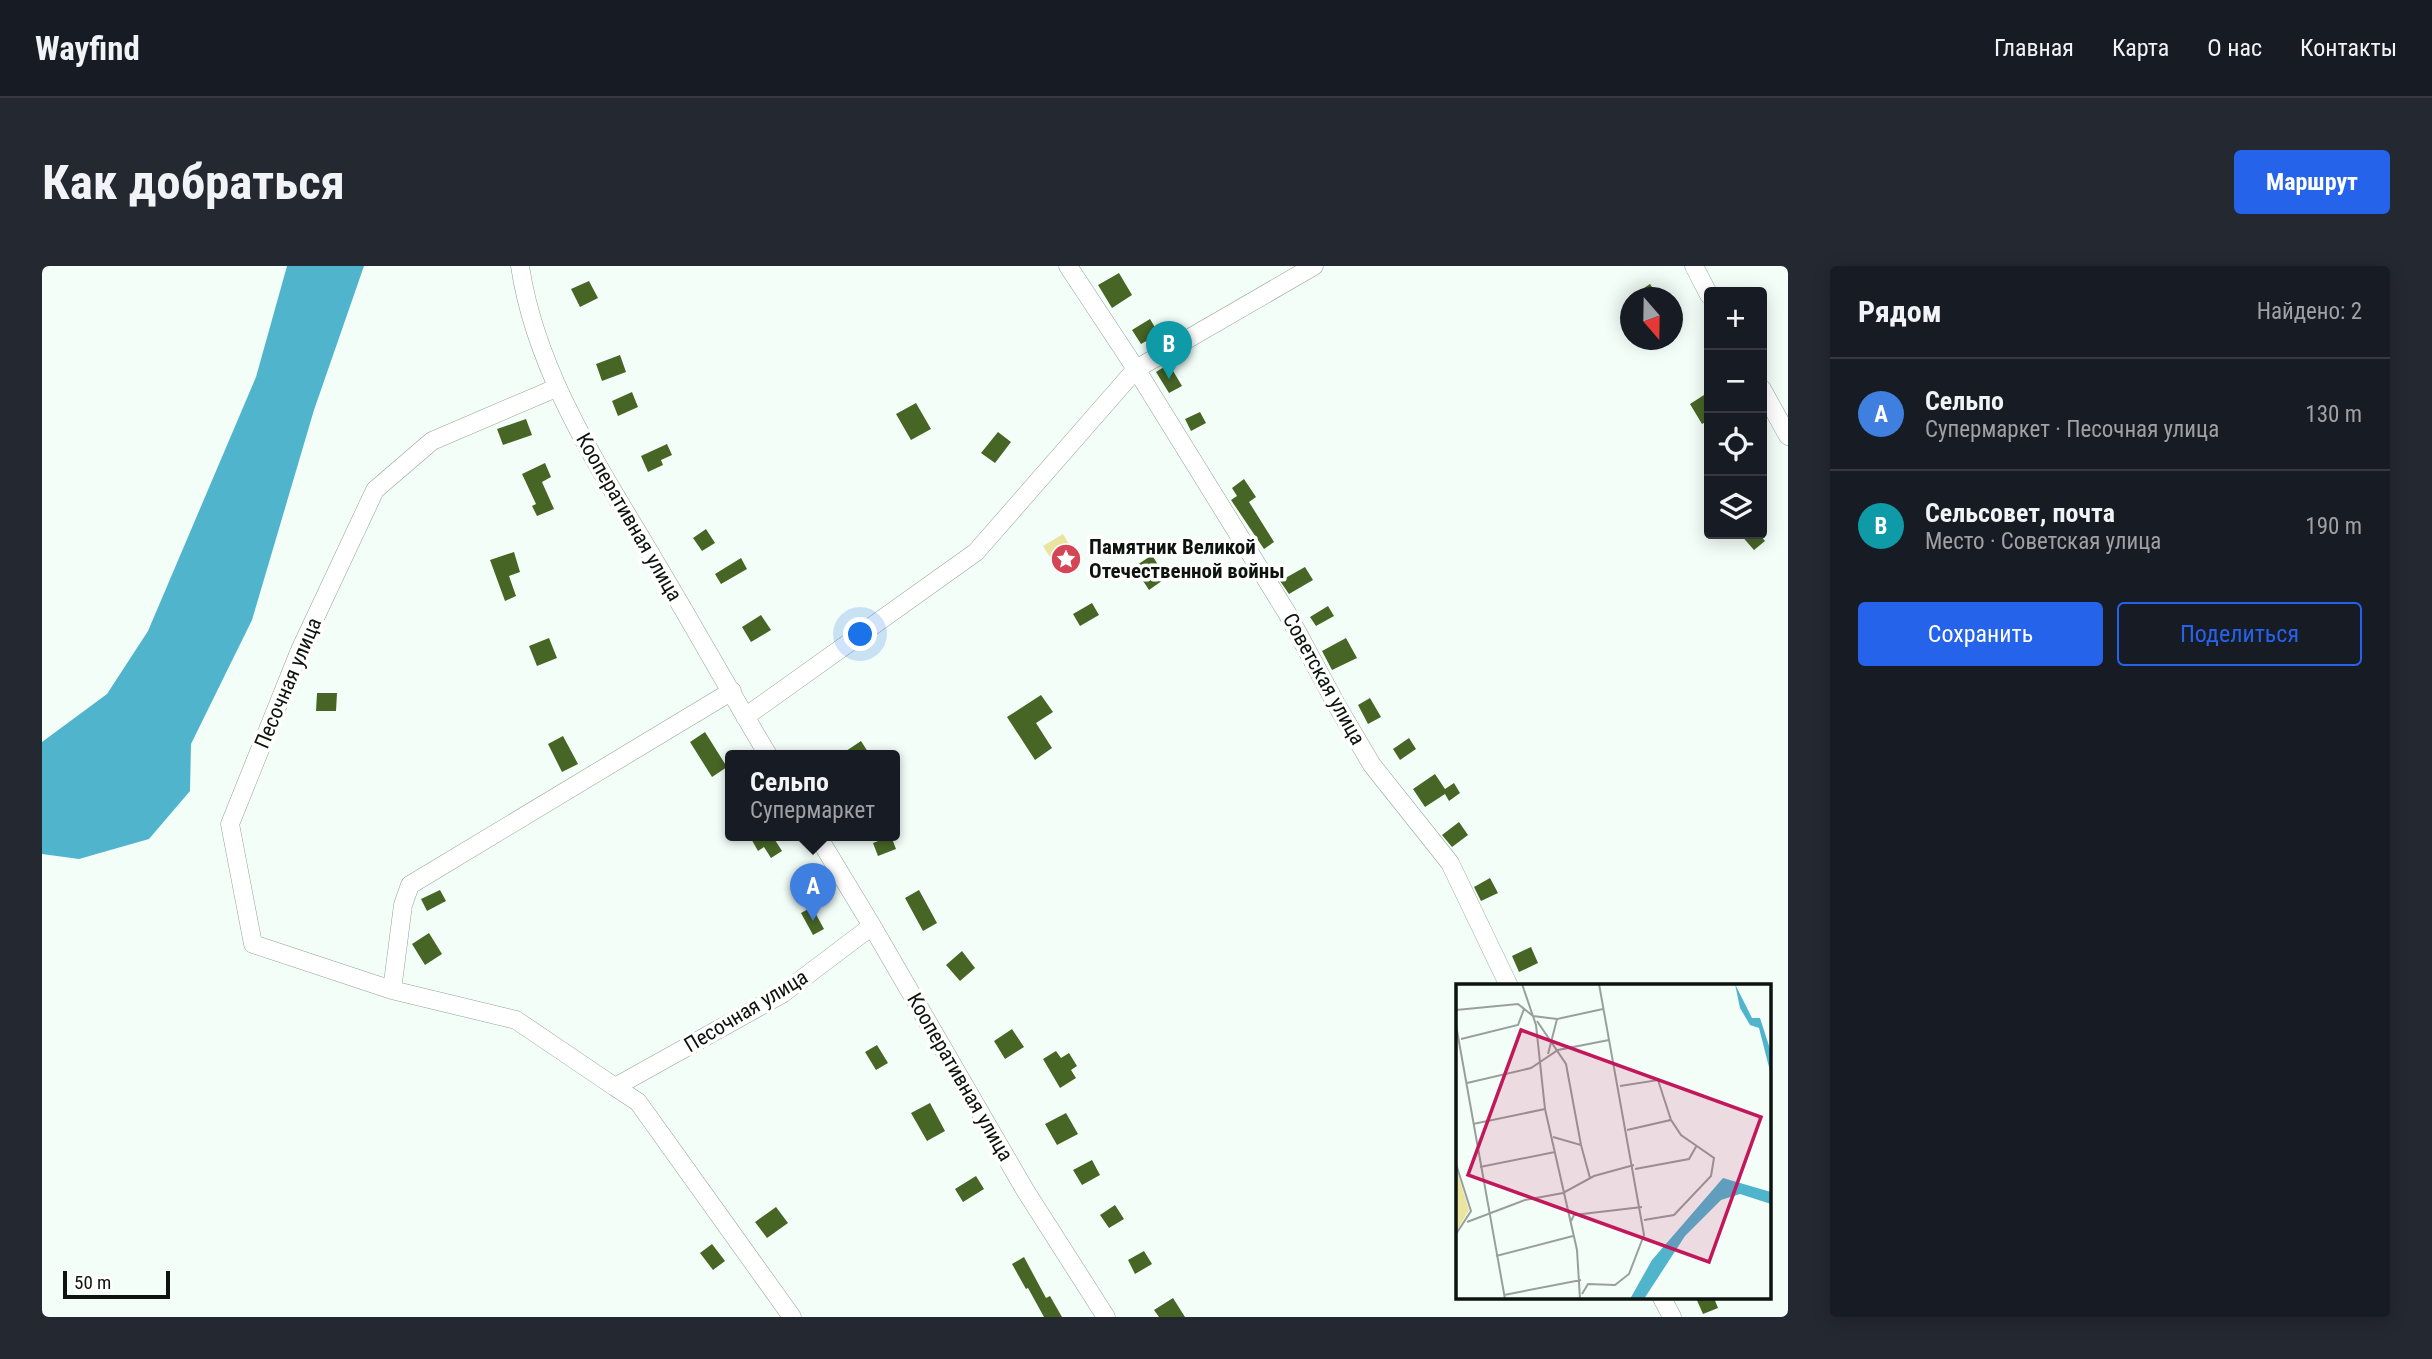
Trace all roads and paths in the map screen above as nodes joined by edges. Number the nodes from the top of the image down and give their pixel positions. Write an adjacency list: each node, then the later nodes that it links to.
1 (520, 266): 7 (street, Кооперативная улица)
2 (1068, 266): 6 (street, Советская улица)
3 (1314, 266): 6 (street)
4 (1694, 266): 5 (street)
5 (1705, 287)
6 (1136, 369): 11 (street); 15 (street, Советская улица)
7 (556, 388): 10 (street, Кооперативная улица); 16 (street, Песочная улица)
8 (1767, 399): 9 (street)
9 (1788, 436)
10 (732, 691): 11 (street, Кооперативная улица); 16 (street)
11 (745, 717): 12 (street, Кооперативная улица)
12 (765, 750)
13 (821, 841): 14 (street, Кооперативная улица)
14 (872, 926): 17 (street, Песочная улица); 20 (street, Кооперативная улица)
15 (1508, 984)
16 (392, 990): 17 (street, Песочная улица)
17 (615, 1087): 19 (street, Песочная улица)
18 (1663, 1300): 21 (street)
19 (792, 1317)
20 (1106, 1317)
21 (1672, 1317)

